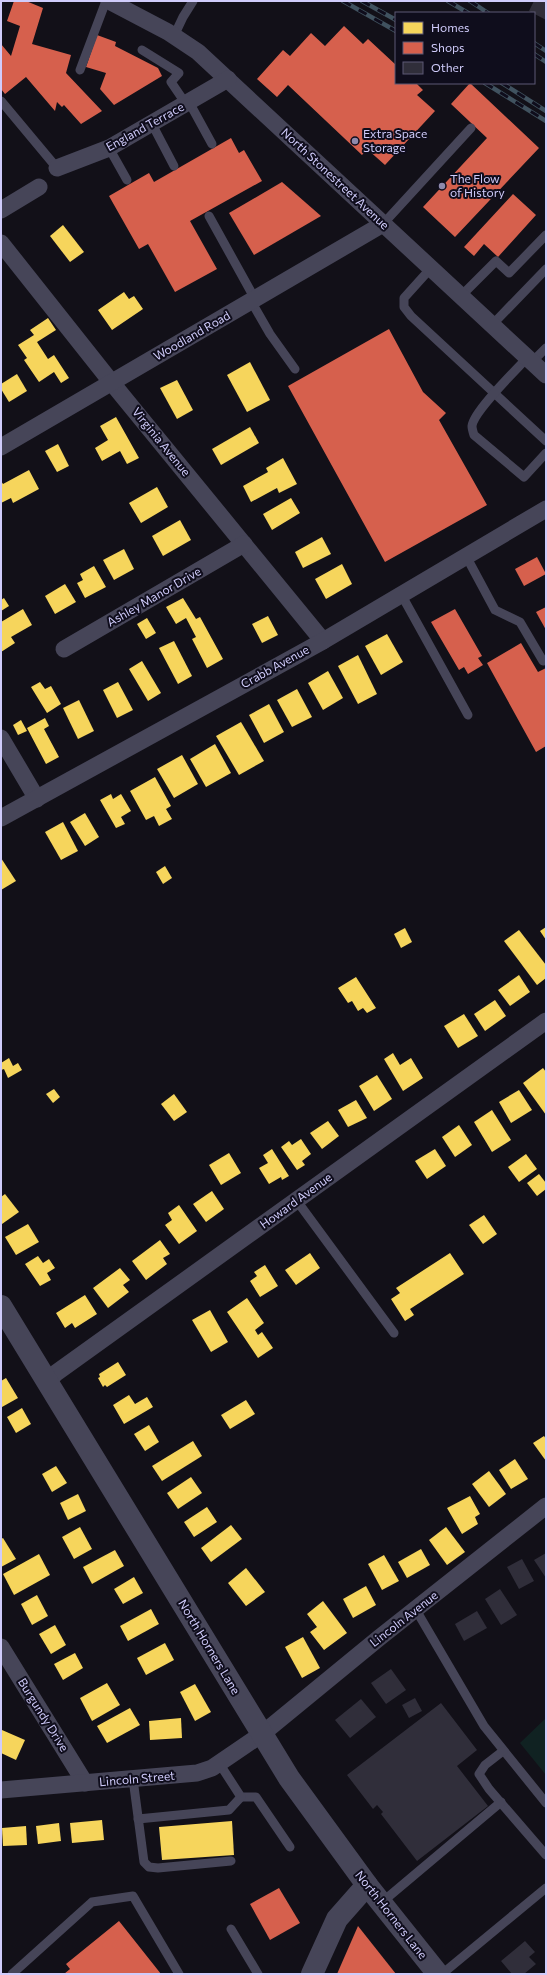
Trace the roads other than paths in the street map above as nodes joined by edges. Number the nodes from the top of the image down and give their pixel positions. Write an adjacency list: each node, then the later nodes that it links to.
1 (106, 1): 6 (lane)
2 (193, 1): 4 (lane)
3 (119, 3): 4 (street, North Stonestreet Avenue)
4 (174, 36): 7 (street, North Stonestreet Avenue)
5 (142, 50): 9 (lane)
6 (80, 70)
7 (228, 79): 9 (street, England Terrace); 20 (street, North Stonestreet Avenue)
8 (1, 101): 15 (lane)
9 (188, 103): 10 (street, England Terrace); 12 (lane)
10 (152, 124): 13 (street, England Terrace); 14 (lane)
11 (471, 128): 20 (lane)
12 (212, 144)
13 (109, 148): 15 (street, England Terrace); 16 (lane)
14 (174, 166)
15 (57, 168)
16 (127, 180)
17 (39, 187): 18 (street)
18 (1, 210)
19 (209, 216): 26 (lane)
20 (383, 224): 23 (street, North Stonestreet Avenue); 26 (street, Woodland Road)
21 (546, 235): 25 (lane)
22 (1, 243): 32 (street, Virginia Avenue)
23 (431, 268): 25 (street, North Stonestreet Avenue); 33 (lane)
24 (546, 270): 27 (lane)
25 (461, 296): 27 (street, North Stonestreet Avenue)
26 (253, 300): 30 (lane); 32 (street, Woodland Road)
27 (492, 325): 29 (street, North Stonestreet Avenue)
28 (546, 348): 29 (lane)
29 (530, 360): 31 (street, North Stonestreet Avenue); 33 (lane)
30 (294, 369)
31 (546, 375)
32 (112, 383): 35 (street, Woodland Road); 38 (street, Virginia Avenue)
33 (495, 394): 34 (lane); 36 (lane)
34 (546, 441)
35 (1, 447)
36 (546, 453)
37 (546, 509): 39 (street, Crabb Avenue)
38 (244, 544): 41 (street, Virginia Avenue); 42 (street, Ashley Manor Drive)
39 (466, 556): 40 (street, Crabb Avenue); 43 (lane)
40 (401, 594): 41 (street, Crabb Avenue); 44 (lane)
41 (323, 640): 46 (street, Crabb Avenue)
42 (64, 649)
43 (543, 661)
44 (468, 715)
45 (1, 738): 46 (street)
46 (37, 799): 47 (street, Crabb Avenue)
47 (1, 818)
48 (546, 1021): 49 (street, Howard Avenue)
49 (297, 1201): 51 (lane); 52 (street, Howard Avenue)
50 (1, 1306): 52 (street, North Horners Lane)
51 (394, 1333)
52 (47, 1382): 56 (street, North Horners Lane)
53 (546, 1506): 54 (street, Lincoln Avenue)
54 (416, 1610): 56 (street, Lincoln Avenue); 57 (lane)
55 (1, 1647): 60 (street, Burgundy Drive)
56 (262, 1734): 58 (street, Lincoln Street); 69 (street, North Horners Lane)
57 (503, 1751): 63 (lane); 64 (lane)
58 (219, 1763): 59 (street, Lincoln Street); 62 (lane)
59 (133, 1779): 60 (street, Lincoln Street); 65 (lane)
60 (85, 1783): 61 (street, Lincoln Street)
61 (1, 1790)
62 (241, 1797): 65 (lane); 66 (lane)
63 (501, 1802): 67 (lane); 71 (lane)
64 (546, 1803)
65 (138, 1819): 68 (lane)
66 (290, 1847)
67 (546, 1855)
68 (231, 1861)
69 (367, 1885): 71 (street, North Horners Lane); 76 (street)
70 (546, 1888): 78 (lane)
71 (381, 1903): 77 (street, North Horners Lane)
72 (231, 1929): 75 (lane)
73 (12, 1974): 74 (lane)
74 (179, 1974)
75 (258, 1974)
76 (312, 1974)
77 (438, 1974)
78 (442, 1974)

